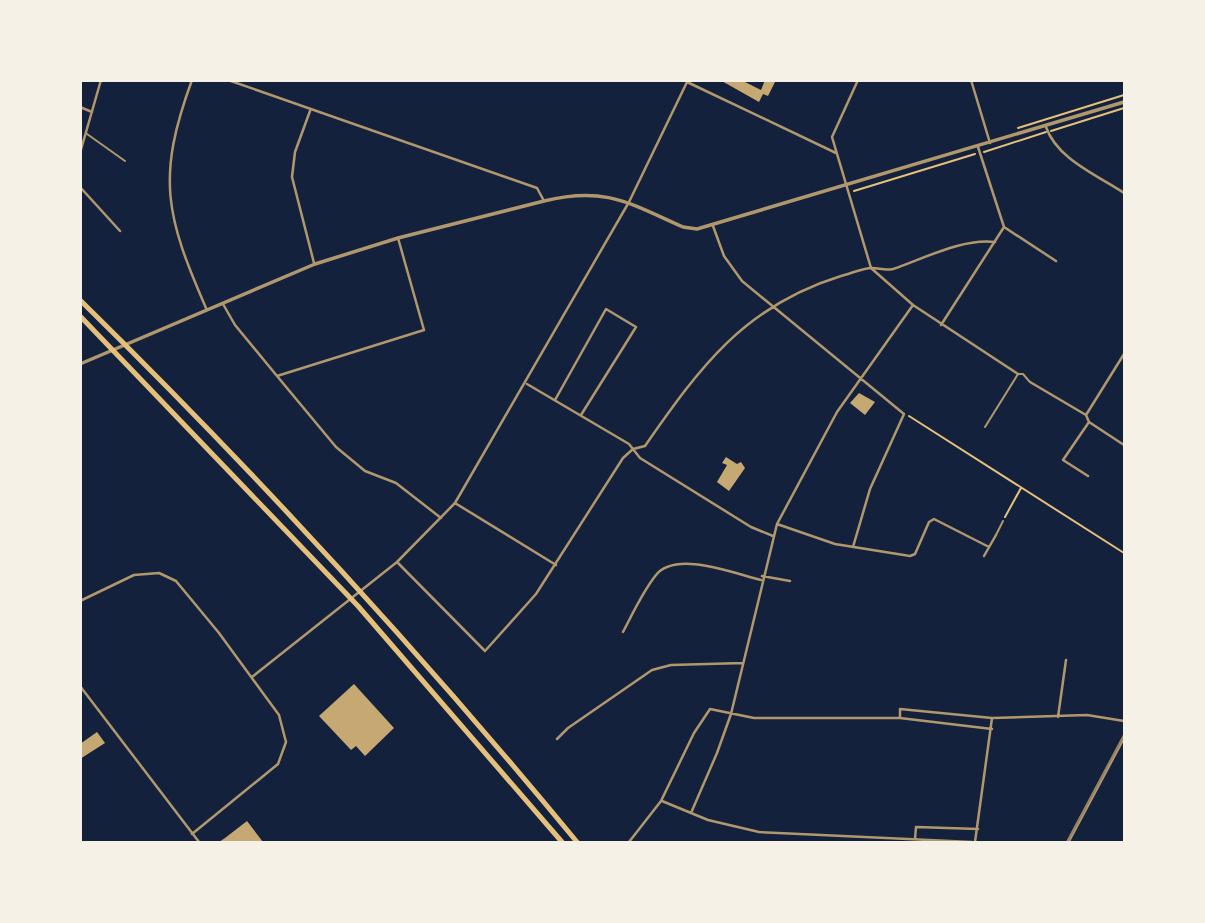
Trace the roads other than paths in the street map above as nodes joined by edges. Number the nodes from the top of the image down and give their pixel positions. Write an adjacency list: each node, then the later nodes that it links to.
1 (101, 80): 10 (street)
2 (192, 80): 35 (street)
3 (228, 80): 9 (street)
4 (858, 80): 16 (street)
5 (971, 80): 13 (street)
6 (687, 81): 16 (street); 22 (street)
7 (1125, 102): 11 (street)
8 (80, 107): 10 (street)
9 (310, 111): 21 (street); 29 (street)
10 (92, 112): 12 (street)
11 (1047, 129): 13 (street); 20 (street)
12 (86, 133): 15 (street); 17 (lane)
13 (990, 143): 14 (street)
14 (978, 147): 18 (street); 24 (street)
15 (80, 153)
16 (836, 153): 18 (street)
17 (125, 161)
18 (847, 186): 23 (street); 30 (street)
19 (80, 187): 25 (street)
20 (1125, 193)
21 (544, 201): 22 (street); 26 (street)
22 (629, 202): 23 (street); 44 (street)
23 (713, 226): 34 (street)
24 (1004, 227): 27 (street); 28 (street)
25 (120, 231)
26 (398, 238): 29 (street); 41 (street)
27 (995, 242): 30 (street); 37 (street)
28 (1056, 261)
29 (315, 264): 32 (street)
30 (871, 268): 33 (street); 34 (street)
31 (80, 300): 87 (highway)
32 (222, 302): 35 (street); 41 (street)
33 (913, 305): 37 (street); 42 (street)
34 (771, 306): 42 (street); 51 (street)
35 (206, 308): 39 (street)
36 (80, 316): 86 (highway)
37 (941, 325): 40 (street)
38 (1125, 354): 47 (street)
39 (80, 364)
40 (1018, 374): 43 (lane); 49 (lane)
41 (277, 376): 54 (street)
42 (860, 378): 56 (street); 59 (street)
43 (1030, 382): 47 (street)
44 (526, 383): 45 (street); 53 (street)
45 (555, 400): 46 (street); 46 (street)
46 (581, 415): 51 (street)
47 (1086, 415): 48 (street)
48 (1089, 422): 50 (street); 52 (street)
49 (985, 427)
50 (1125, 445)
51 (633, 449): 58 (street); 63 (street)
52 (1088, 476)
53 (455, 503): 54 (street); 63 (street)
54 (441, 519): 62 (street)
55 (1003, 520): 57 (lane)
56 (777, 524): 58 (street); 59 (street)
57 (996, 535): 60 (street)
58 (773, 536): 64 (street)
59 (853, 547): 60 (street)
60 (989, 547): 61 (street)
61 (984, 556)
62 (397, 562): 63 (street); 70 (street)
63 (556, 565)
64 (762, 578): 65 (street); 67 (street); 69 (street)
65 (790, 581)
66 (80, 601): 70 (street)
67 (622, 632)
68 (1066, 660): 73 (street)
69 (743, 663): 72 (street); 79 (street)
70 (252, 677): 83 (street)
71 (80, 686): 83 (street)
72 (731, 714): 74 (street); 80 (street); 81 (street)
73 (1058, 717): 75 (street); 76 (street)
74 (900, 718): 75 (street); 77 (street)
75 (992, 718): 77 (street)
76 (1125, 721)
77 (992, 729): 82 (street)
78 (1125, 737): 90 (street)
79 (557, 739)
80 (661, 801): 81 (street); 88 (street)
81 (691, 813): 84 (street)
82 (978, 829): 84 (street); 89 (street)
83 (192, 834): 85 (street)
84 (915, 840): 89 (street)
85 (199, 842)
86 (562, 842)
87 (577, 842)
88 (629, 842)
89 (974, 842)
90 (1068, 842)

